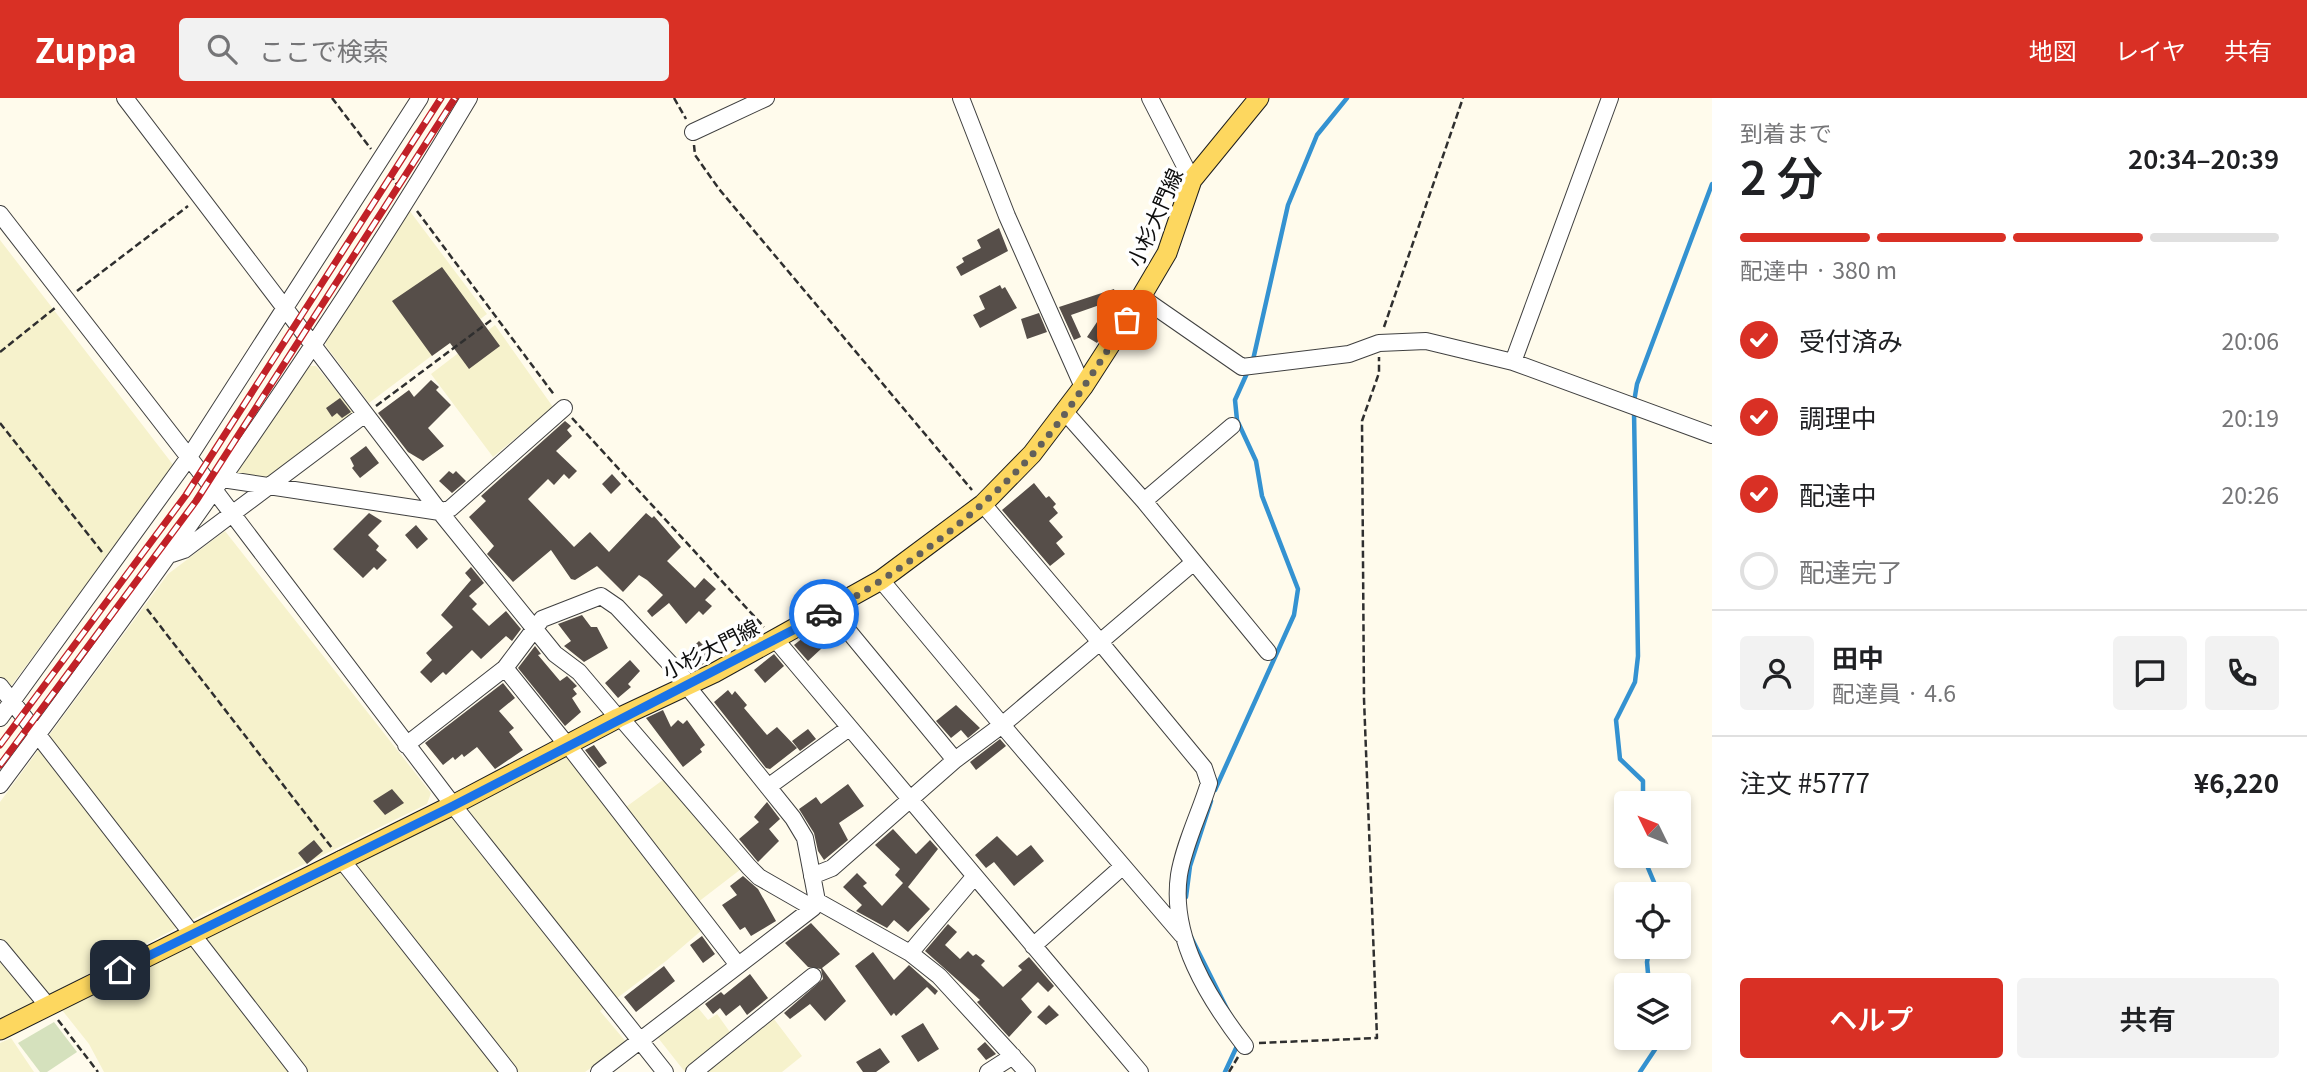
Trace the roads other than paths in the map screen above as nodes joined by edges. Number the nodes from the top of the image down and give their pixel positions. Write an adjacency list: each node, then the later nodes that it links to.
1 (125, 98): 13 (street)
2 (420, 98): 13 (street)
3 (469, 98): 14 (street)
4 (766, 98): 9 (street)
5 (961, 98): 16 (street)
6 (1150, 98): 10 (street)
7 (1259, 98): 10 (main road, 小杉大門線)
8 (1610, 98): 15 (street)
9 (693, 132)
10 (1192, 180): 12 (main road, 小杉大門線)
11 (0, 214): 22 (street)
12 (1141, 298): 15 (street); 16 (main road, 小杉大門線)
13 (286, 310): 14 (street); 22 (street)
14 (313, 344): 19 (street); 23 (street)
15 (1513, 362): 21 (street)
16 (1083, 387): 18 (main road, 小杉大門線)
17 (564, 408): 27 (street)
18 (1065, 412): 25 (street); 26 (main road, 小杉大門線)
19 (365, 414): 24 (street); 27 (street)
20 (1232, 426): 25 (street)
21 (1712, 435)
22 (190, 457): 23 (street); 40 (street)
23 (219, 485): 24 (street); 28 (street); 29 (street)
24 (266, 488): 27 (street); 28 (street)
25 (1144, 501): 30 (street)
26 (983, 504): 31 (main road, 小杉大門線); 35 (street)
27 (440, 512): 33 (street)
28 (231, 516): 29 (street); 46 (street)
29 (171, 554): 45 (street)
30 (1194, 562): 35 (street); 36 (street)
31 (881, 580): 32 (main road, 小杉大門線); 43 (street)
32 (831, 610): 34 (main road, 小杉大門線); 48 (street)
33 (535, 627): 37 (street); 39 (street); 42 (street)
34 (776, 640): 39 (main road, 小杉大門線); 44 (street)
35 (1100, 642): 43 (street); 59 (street)
36 (1268, 652)
37 (506, 668): 46 (street); 47 (street)
38 (0, 686): 40 (street)
39 (689, 686): 42 (main road, 小杉大門線); 50 (street)
40 (12, 701): 41 (street); 45 (street)
41 (0, 718)
42 (619, 718): 47 (main road, 小杉大門線); 57 (street)
43 (1002, 724): 48 (street); 54 (street)
44 (849, 728): 50 (street); 51 (street)
45 (38, 735): 49 (street); 58 (street)
46 (406, 745): 52 (street)
47 (568, 745): 52 (main road, 小杉大門線); 63 (street)
48 (955, 760): 51 (street)
49 (0, 785)
50 (768, 787): 55 (street)
51 (908, 800): 55 (street); 56 (street)
52 (453, 806): 53 (main road, 小杉大門線); 67 (street)
53 (341, 859): 58 (main road, 小杉大門線); 71 (street)
54 (1122, 867): 59 (street); 60 (street)
55 (812, 876): 57 (street)
56 (974, 877): 60 (street); 62 (street)
57 (815, 904): 62 (street); 63 (street)
58 (192, 934): 65 (main road, 小杉大門線); 70 (street)
59 (1182, 935): 68 (street)
60 (1033, 946): 77 (street)
61 (0, 948): 65 (street)
62 (910, 953): 69 (street)
63 (738, 965): 67 (street)
64 (813, 976): 74 (street)
65 (48, 1006): 66 (main road, 小杉大門線)
66 (0, 1030)
67 (641, 1041): 72 (street); 73 (street)
68 (1245, 1046)
69 (1013, 1056): 75 (street); 76 (street)
70 (299, 1072)
71 (509, 1072)
72 (599, 1072)
73 (665, 1072)
74 (694, 1072)
75 (988, 1072)
76 (1027, 1072)
77 (1140, 1072)

